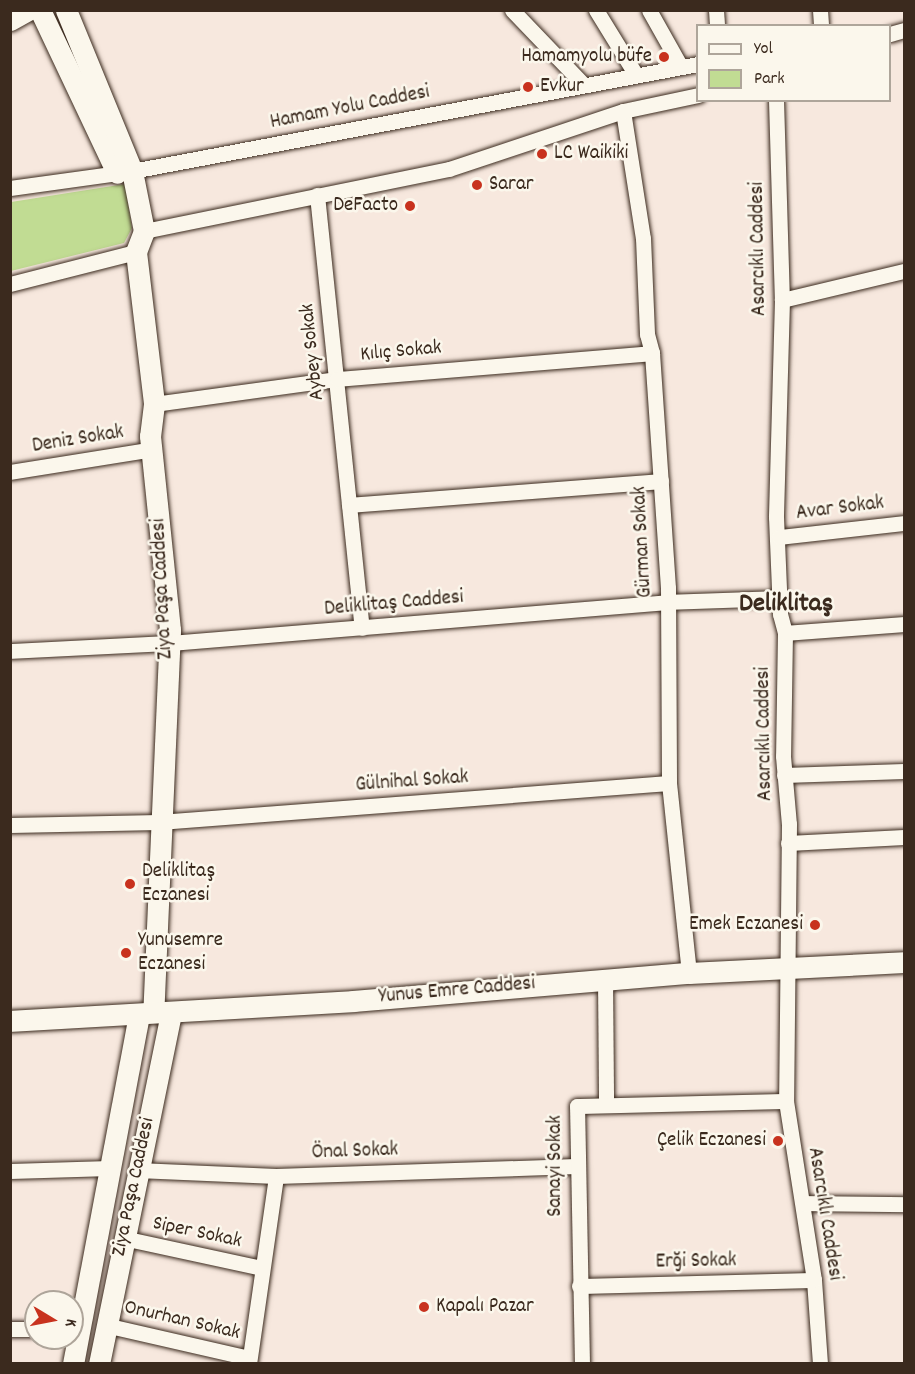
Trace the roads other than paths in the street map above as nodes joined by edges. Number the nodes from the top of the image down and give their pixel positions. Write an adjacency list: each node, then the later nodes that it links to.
1 (28, 10): 7 (main road)
2 (40, 10): 15 (main road)
3 (66, 10): 15 (main road)
4 (512, 10): 11 (street)
5 (596, 10): 10 (street)
6 (649, 10): 9 (street)
7 (10, 20)
8 (696, 64): 9 (street, Hamam Yolu Caddesi)
9 (681, 67): 10 (street, Hamam Yolu Caddesi)
10 (636, 75): 11 (street, Hamam Yolu Caddesi)
11 (583, 84): 15 (street, Hamam Yolu Caddesi)
12 (696, 95): 14 (street)
13 (776, 102): 22 (street, Asarcıklı Caddesi)
14 (623, 111): 17 (street); 23 (street, Gürman Sokak)
15 (125, 172): 16 (street, Hamam Yolu Caddesi); 18 (main road)
16 (10, 188)
17 (317, 195): 18 (street); 24 (street, Aybey Sokak)
18 (144, 231): 19 (main road, Ziya Paşa Caddesi)
19 (136, 252): 21 (street); 25 (main road, Ziya Paşa Caddesi)
20 (904, 271): 22 (street)
21 (10, 284)
22 (782, 300): 31 (street, Asarcıklı Caddesi)
23 (652, 353): 24 (street, Kılıç Sokak); 28 (street, Gürman Sokak)
24 (337, 379): 25 (street, Kılıç Sokak); 29 (street, Aybey Sokak)
25 (154, 404): 26 (main road, Ziya Paşa Caddesi)
26 (153, 449): 27 (street, Deniz Sokak); 37 (main road, Ziya Paşa Caddesi)
27 (10, 472)
28 (661, 480): 29 (street); 33 (street, Gürman Sokak)
29 (349, 505): 35 (street, Aybey Sokak)
30 (904, 523): 31 (street, Avar Sokak)
31 (779, 537): 32 (street, Asarcıklı Caddesi)
32 (781, 598): 33 (street, Deliklitaş Caddesi); 36 (street, Asarcıklı Caddesi)
33 (668, 602): 35 (street, Deliklitaş Caddesi); 41 (street, Gürman Sokak)
34 (904, 624): 36 (street)
35 (362, 628): 37 (street, Deliklitaş Caddesi)
36 (785, 633): 40 (street, Asarcıklı Caddesi)
37 (170, 643): 38 (street, Deliklitaş Caddesi); 42 (main road, Ziya Paşa Caddesi)
38 (10, 651)
39 (904, 771): 40 (street)
40 (784, 775): 45 (street, Asarcıklı Caddesi)
41 (669, 783): 42 (street, Gülnihal Sokak); 48 (street, Gürman Sokak)
42 (159, 822): 43 (street, Gülnihal Sokak); 50 (main road, Ziya Paşa Caddesi)
43 (10, 825)
44 (904, 837): 45 (street)
45 (788, 843): 47 (street, Asarcıklı Caddesi)
46 (904, 962): 47 (main road, Yunus Emre Caddesi)
47 (785, 970): 48 (main road, Yunus Emre Caddesi); 52 (street, Asarcıklı Caddesi)
48 (689, 973): 49 (main road, Yunus Emre Caddesi)
49 (605, 978): 50 (main road, Yunus Emre Caddesi); 53 (street)
50 (154, 1012): 51 (main road, Yunus Emre Caddesi); 55 (main road, Ziya Paşa Caddesi); 56 (main road, Ziya Paşa Caddesi)
51 (10, 1021)
52 (786, 1101): 53 (street, Sanayi Sokak); 59 (street, Asarcıklı Caddesi)
53 (606, 1104): 54 (street, Sanayi Sokak)
54 (576, 1166): 58 (street, Önal Sokak); 64 (street, Sanayi Sokak)
55 (110, 1168): 57 (street); 65 (main road, Ziya Paşa Caddesi)
56 (137, 1170): 58 (street, Önal Sokak); 61 (main road, Ziya Paşa Caddesi)
57 (10, 1171)
58 (276, 1176): 62 (street)
59 (804, 1203): 60 (street); 63 (street, Asarcıklı Caddesi)
60 (904, 1204)
61 (123, 1238): 62 (street, Siper Sokak); 66 (main road, Ziya Paşa Caddesi)
62 (262, 1268): 67 (street)
63 (814, 1280): 64 (street, Erği Sokak); 70 (street, Asarcıklı Caddesi)
64 (579, 1286): 69 (street, Sanayi Sokak)
65 (84, 1291)
66 (105, 1325): 67 (street, Onurhan Sokak); 68 (main road, Ziya Paşa Caddesi)
67 (249, 1361)
68 (99, 1364)
69 (582, 1364)
70 (820, 1364)

